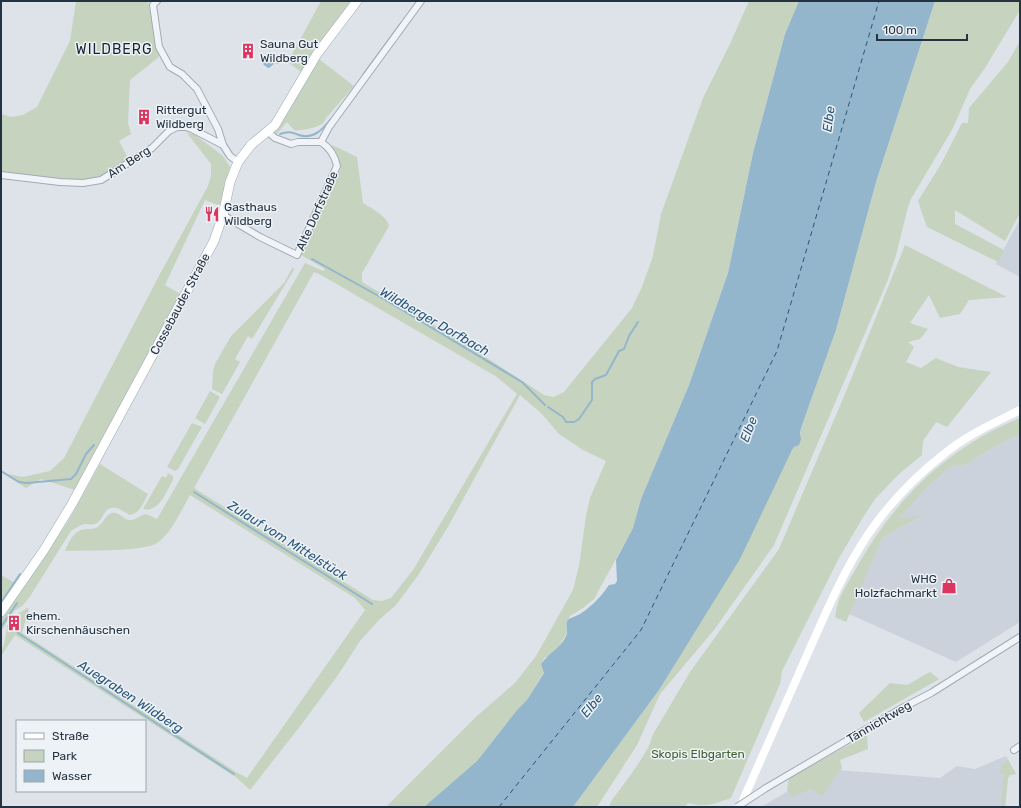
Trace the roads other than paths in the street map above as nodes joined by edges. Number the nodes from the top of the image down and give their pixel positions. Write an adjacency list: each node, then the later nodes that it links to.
1 (357, 1): 4 (main road, Cossebauder Straße)
2 (421, 1): 5 (street)
3 (154, 2): 6 (street)
4 (268, 132): 5 (street); 7 (main road, Cossebauder Straße)
5 (321, 142): 9 (street, Alte Dorfstraße)
6 (223, 145): 7 (street); 8 (street, Am Berg)
7 (238, 162): 9 (main road, Cossebauder Straße)
8 (1, 175)
9 (223, 215): 11 (main road, Cossebauder Straße)
10 (1020, 410): 15 (main road)
11 (1, 612)
12 (1020, 637): 15 (street, Tännichtweg, bridge)
13 (1020, 746): 14 (street)
14 (1014, 750)
15 (739, 807)

